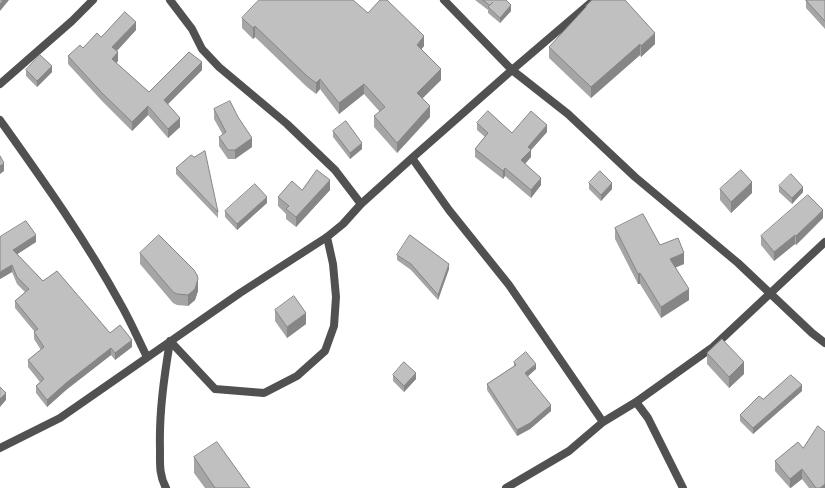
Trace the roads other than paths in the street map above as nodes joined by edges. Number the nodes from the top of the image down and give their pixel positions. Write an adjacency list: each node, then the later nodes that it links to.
1 (93, 0): 6 (street)
2 (170, 0): 9 (street)
3 (444, 0): 5 (street)
4 (594, 0): 5 (street)
5 (512, 70): 8 (street); 12 (street)
6 (0, 84)
7 (0, 120): 15 (street)
8 (412, 158): 9 (street); 17 (street)
9 (361, 204): 10 (street)
10 (327, 237): 13 (street); 13 (street)
11 (825, 242): 12 (street)
12 (771, 294): 14 (street); 16 (street)
13 (170, 341): 15 (street); 19 (street)
14 (825, 343)
15 (147, 357): 18 (street)
16 (636, 402): 17 (street); 21 (street)
17 (604, 422): 20 (street)
18 (0, 448)
19 (166, 488)
20 (506, 488)
21 (683, 488)

